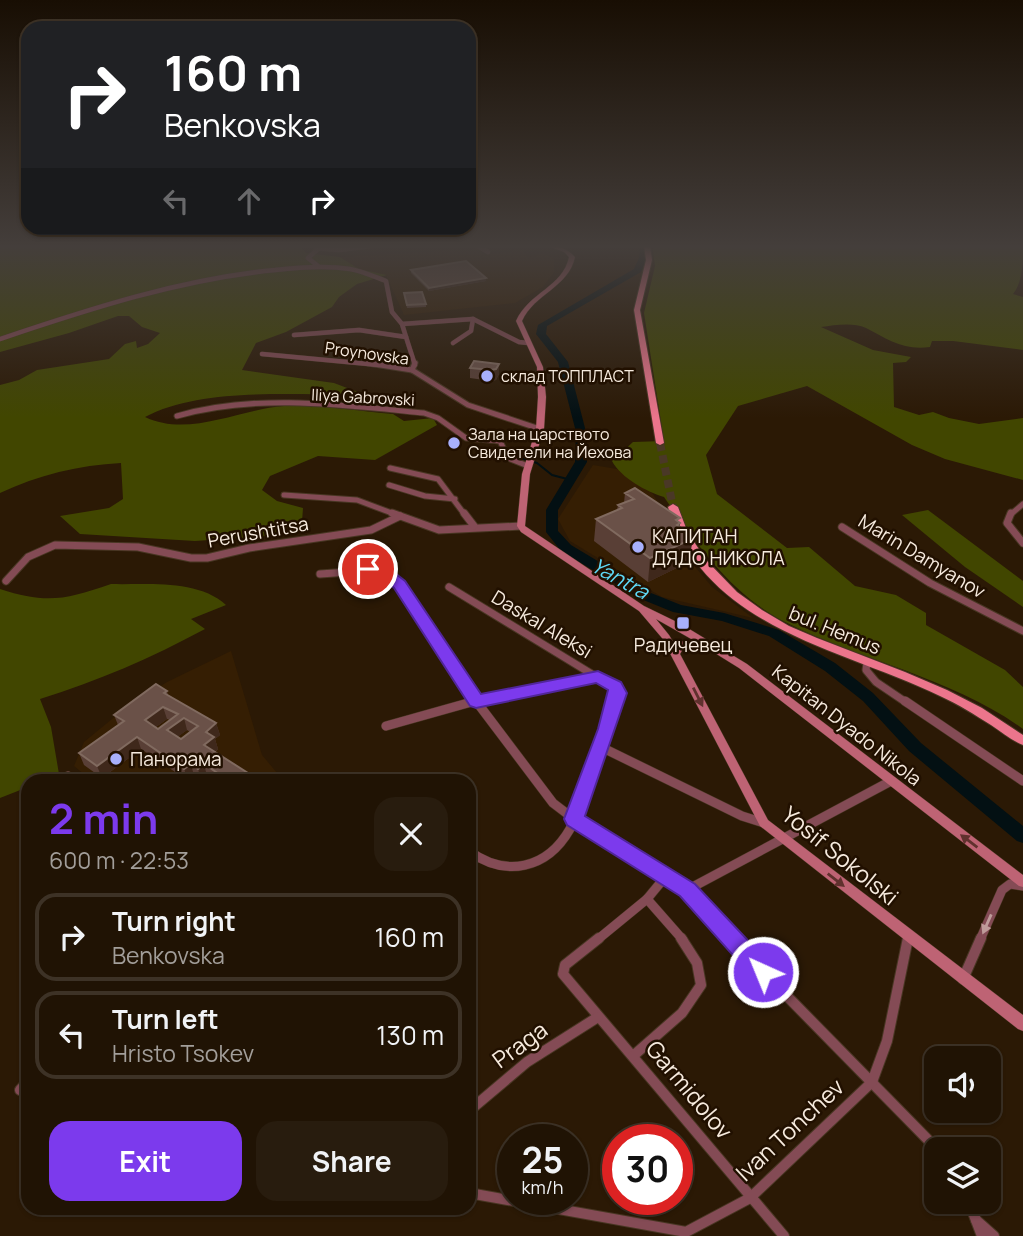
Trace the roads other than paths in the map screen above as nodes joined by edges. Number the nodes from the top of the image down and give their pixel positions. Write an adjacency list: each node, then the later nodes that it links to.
1 (121, 303): 9 (street)
2 (391, 303): 6 (street)
3 (533, 303): 11 (street)
4 (639, 303): 16 (main road)
5 (473, 319): 6 (street); 10 (street); 11 (street)
6 (402, 324): 8 (street)
7 (294, 335): 8 (street)
8 (406, 337): 13 (street)
9 (0, 339)
10 (453, 343)
11 (528, 343): 15 (street)
12 (262, 354): 13 (street, Proynovska)
13 (412, 370): 15 (street, Proynovska)
14 (177, 416): 17 (street, Iliya Gabrovski)
15 (540, 429): 17 (street)
16 (660, 443)
17 (529, 462): 26 (street)
18 (390, 468): 21 (street)
19 (389, 485): 21 (street)
20 (284, 495): 24 (street, Perushtitsa)
21 (456, 499): 25 (street)
22 (1023, 504): 28 (street)
23 (673, 507): 36 (main road, bul. Hemus)
24 (400, 516): 25 (street, Perushtitsa); 30 (street, Perushtitsa)
25 (474, 526): 26 (street, Perushtitsa)
26 (521, 526): 32 (street)
27 (842, 527): 33 (street, Marin Damyanov)
28 (1023, 543)
29 (320, 574): 38 (street)
30 (6, 581)
31 (449, 587): 37 (street, Daskal Aleksi)
32 (641, 608): 34 (street, Kapitan Dyado Nikola); 35 (street, Yosif Sokolski)
33 (1023, 631)
34 (707, 643): 35 (street); 42 (street, Kapitan Dyado Nikola)
35 (675, 654): 45 (street, Yosif Sokolski, one-way to 45)
36 (867, 663): 40 (main road, bul. Hemus); 43 (street)
37 (598, 676): 38 (street); 41 (street, Daskal Aleksi)
38 (476, 701): 39 (street); 44 (street)
39 (386, 726)
40 (1023, 741)
41 (601, 747): 44 (street); 45 (street)
42 (891, 781): 46 (street); 49 (street, Kapitan Dyado Nikola, one-way to 42)
43 (1023, 781)
44 (574, 819): 47 (street); 48 (street)
45 (764, 823): 46 (street, Yosif Sokolski)
46 (782, 838): 50 (street); 52 (street, Yosif Sokolski, one-way to 52)
47 (476, 856)
48 (666, 876): 50 (street); 51 (street)
49 (1023, 884): 53 (street, one-way to 53)
50 (687, 890): 57 (street)
51 (648, 899): 54 (street, Garmidolov); 56 (street)
52 (908, 938): 53 (street, Yosif Sokolski); 57 (street, Ivan Tonchev)
53 (963, 979): 55 (street, Yosif Sokolski)
54 (598, 1017): 56 (street, Garmidolov); 58 (street, Praga)
55 (1023, 1024)
56 (633, 1056): 61 (street, Garmidolov)
57 (872, 1082): 59 (street); 61 (street, Ivan Tonchev)
58 (476, 1105)
59 (925, 1137)
60 (476, 1194): 61 (street, Ivan Tonchev)
61 (750, 1198): 64 (street, Garmidolov)
62 (974, 1214): 63 (street)
63 (976, 1220): 65 (street); 66 (street)
64 (784, 1236)
65 (982, 1236)
66 (994, 1236)

